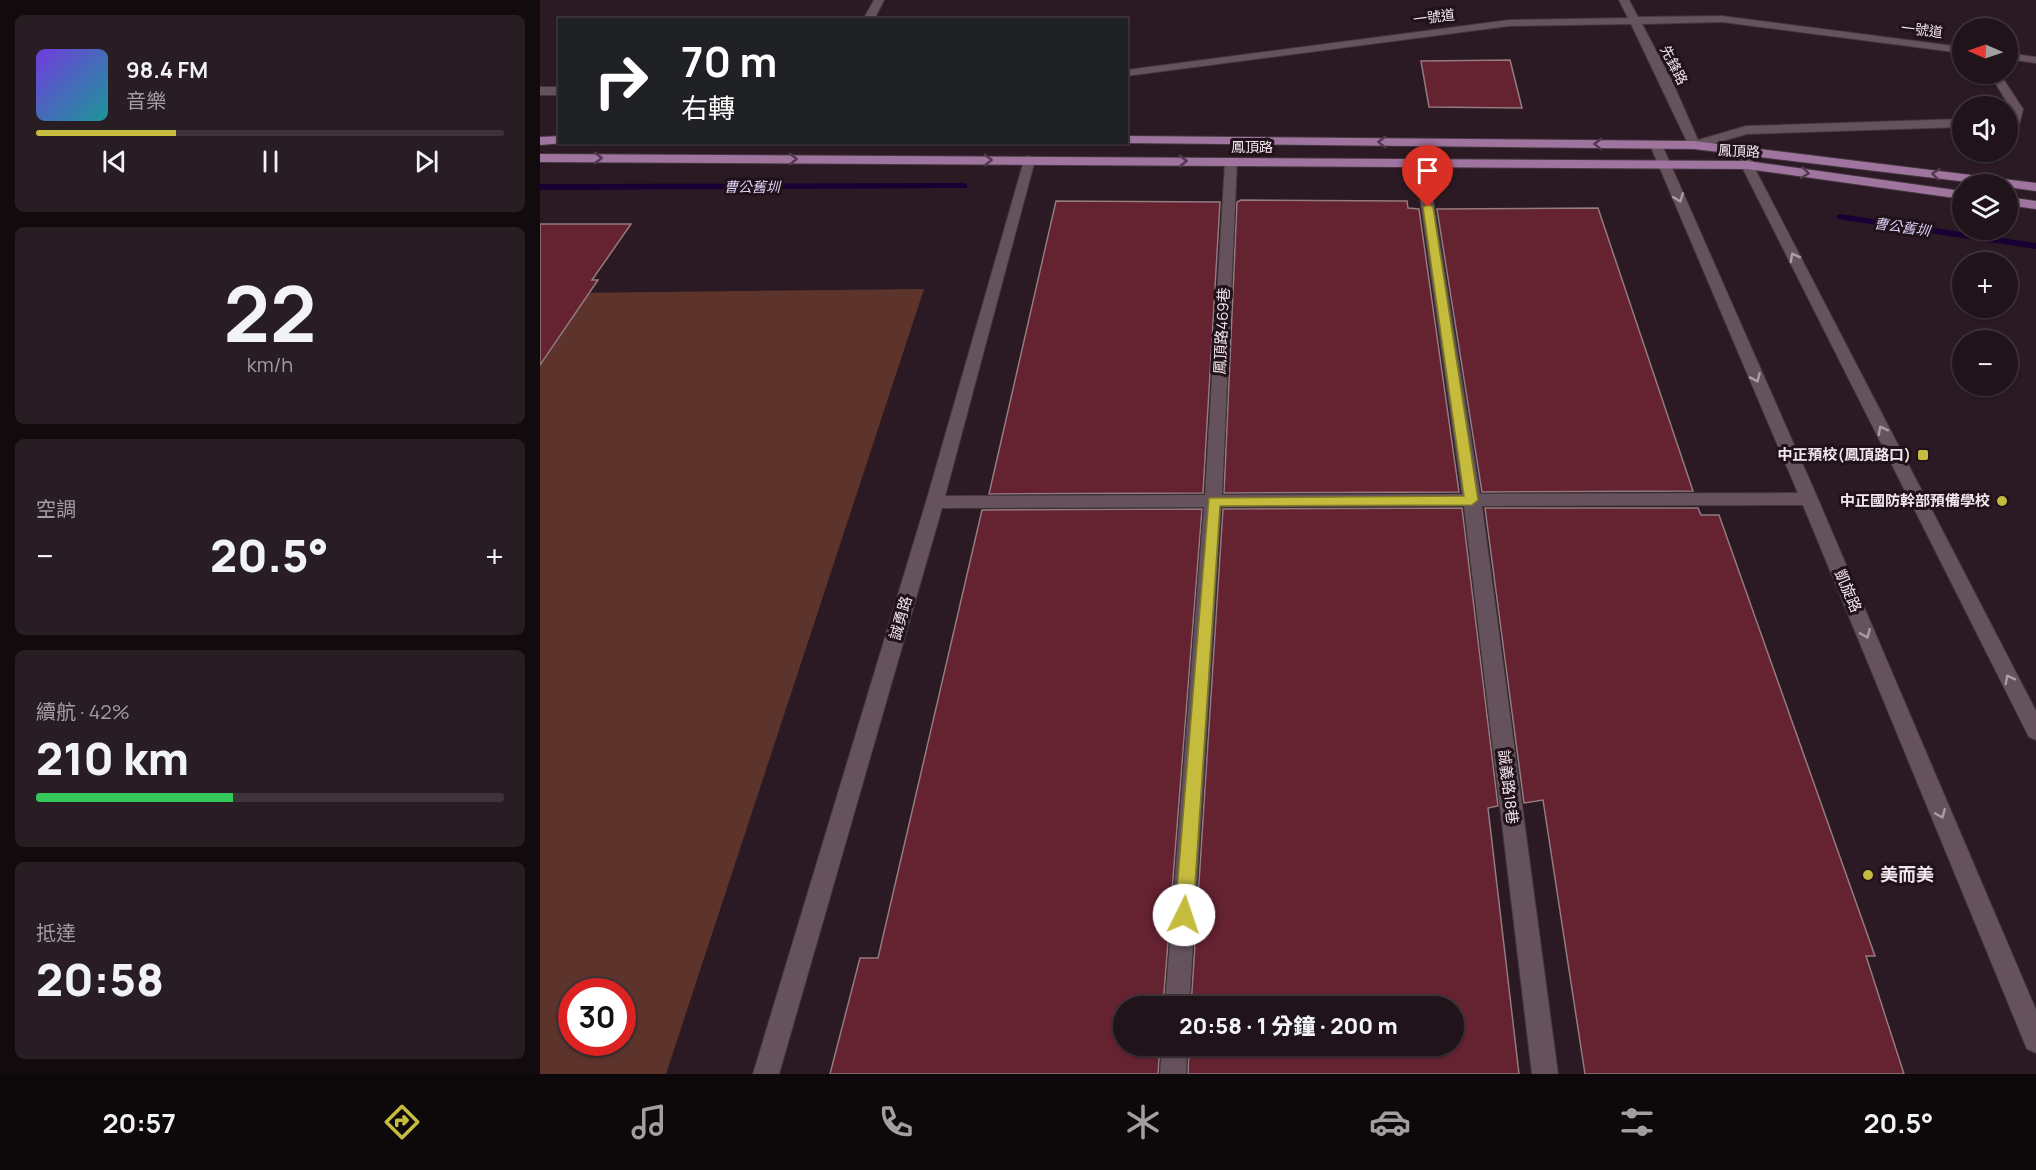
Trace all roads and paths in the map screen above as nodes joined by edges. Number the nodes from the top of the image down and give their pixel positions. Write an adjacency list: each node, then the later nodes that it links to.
1 (879, 0): 3 (street)
2 (1624, 0): 4 (street, 先鋒路)
3 (869, 18)
4 (1634, 20): 5 (street, 一號道); 8 (street, 一號道); 16 (street, 先鋒路)
5 (1952, 49)
6 (2018, 58): 7 (street)
7 (2036, 60)
8 (1128, 73)
9 (540, 91): 10 (street)
10 (558, 91)
11 (1952, 123): 16 (street)
12 (1128, 140): 15 (main road, 鳳頂路, one-way to 12)
13 (540, 141): 14 (main road)
14 (558, 141)
15 (1656, 145): 16 (main road, 鳳頂路); 22 (street, 凱旋路)
16 (1694, 145): 18 (main road, 鳳頂路)
17 (540, 158): 19 (main road, 鳳頂路, one-way to 19)
18 (1747, 158): 22 (main road, 鳳頂路); 23 (main road, 鳳頂路, one-way to 18); 24 (main road, 鳳頂路, one-way to 24); 31 (street, one-way to 18)
19 (1029, 160): 20 (main road, 鳳頂路, one-way to 20); 30 (street, 誠勇路)
20 (1231, 162): 21 (main road, 鳳頂路); 29 (street, 鳳頂路469巷)
21 (1421, 162): 22 (main road, 鳳頂路); 28 (street, 誠義路18巷)
22 (1666, 164): 27 (street, 凱旋路, one-way to 27)
23 (2036, 187)
24 (1952, 193)
25 (2018, 203): 26 (main road)
26 (2036, 205)
27 (1809, 498): 28 (street); 33 (street, 凱旋路, one-way to 33)
28 (1472, 500): 29 (street); 37 (street, 誠義路18巷)
29 (1213, 501): 30 (street); 32 (street, 鳳頂路469巷)
30 (935, 502): 35 (street, 誠勇路)
31 (2036, 731)
32 (1178, 996)
33 (2036, 1040)
34 (1174, 1056): 36 (street)
35 (766, 1074)
36 (1173, 1074)
37 (1545, 1074)

